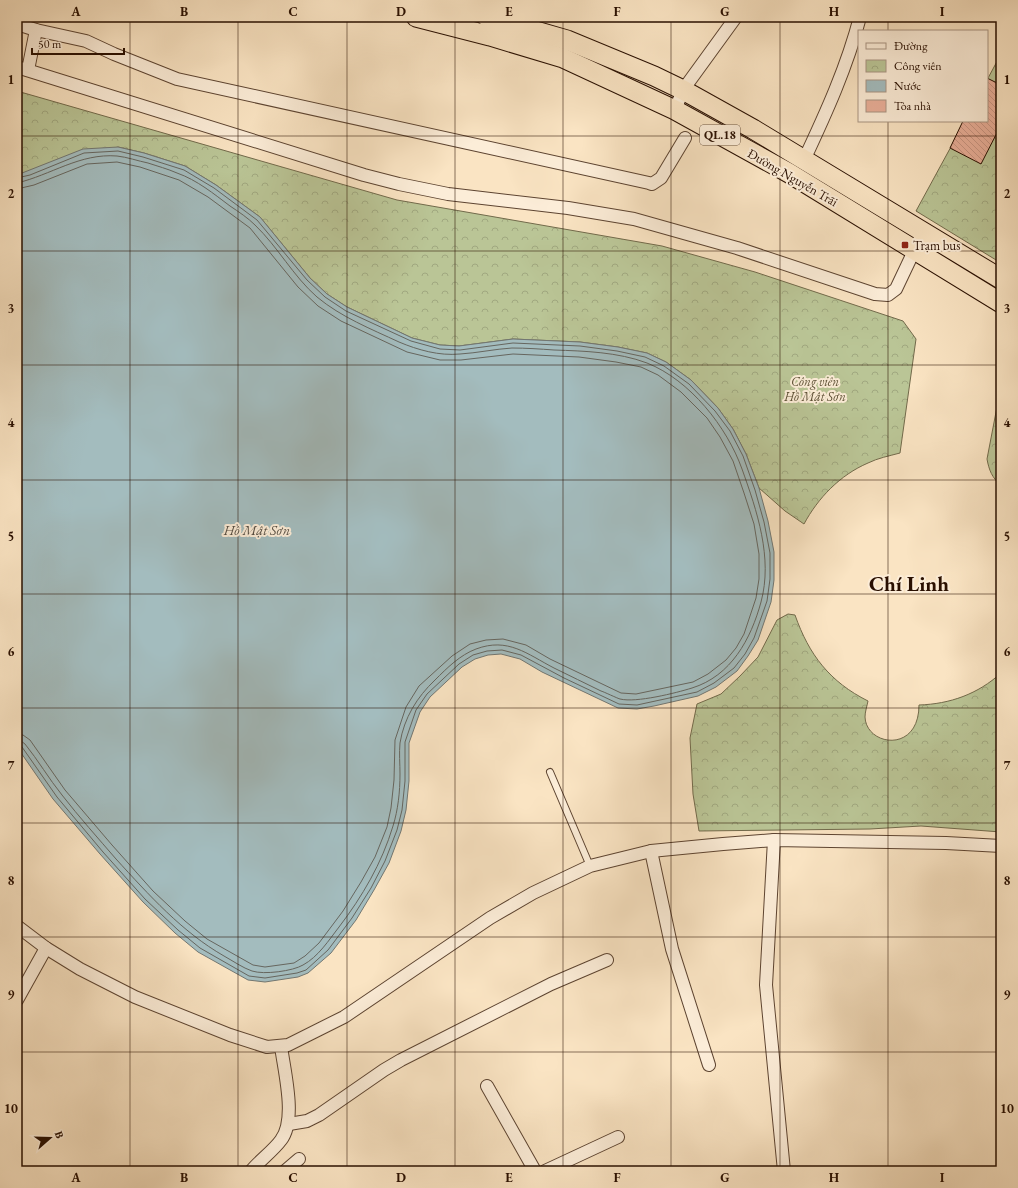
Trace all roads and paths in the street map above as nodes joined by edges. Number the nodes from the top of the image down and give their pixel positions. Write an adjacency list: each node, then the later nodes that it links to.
1 (416, 17): 9 (highway, Đường Nguyễn Trãi / QL.18)
2 (487, 17): 8 (highway, Đường Nguyễn Trãi / QL.18)
3 (736, 17): 8 (street)
4 (860, 17): 11 (street)
5 (17, 24): 6 (street)
6 (36, 30): 7 (street); 10 (street)
7 (22, 68): 13 (street)
8 (683, 90): 9 (street); 11 (highway, Đường Nguyễn Trãi / QL.18)
9 (675, 110): 13 (highway, Đường Nguyễn Trãi / QL.18)
10 (685, 138)
11 (804, 160): 12 (highway, Đường Nguyễn Trãi / QL.18)
12 (923, 232): 13 (street); 14 (highway, Đường Nguyễn Trãi / QL.18)
13 (915, 250): 15 (highway, Đường Nguyễn Trãi / QL.18)
14 (1001, 279)
15 (1001, 302)
16 (550, 772): 20 (lane)
17 (774, 840): 18 (street); 19 (street); 35 (street)
18 (1001, 846)
19 (651, 852): 20 (street); 26 (street)
20 (590, 866): 25 (street)
21 (17, 926): 22 (street)
22 (46, 948): 24 (street); 25 (street)
23 (607, 960): 28 (street)
24 (17, 1000)
25 (281, 1046): 28 (street)
26 (709, 1065)
27 (487, 1086): 33 (street)
28 (289, 1124): 31 (street)
29 (618, 1137): 34 (street)
30 (299, 1159): 32 (street)
31 (251, 1171)
32 (285, 1171)
33 (535, 1171)
34 (545, 1171)
35 (784, 1171)

